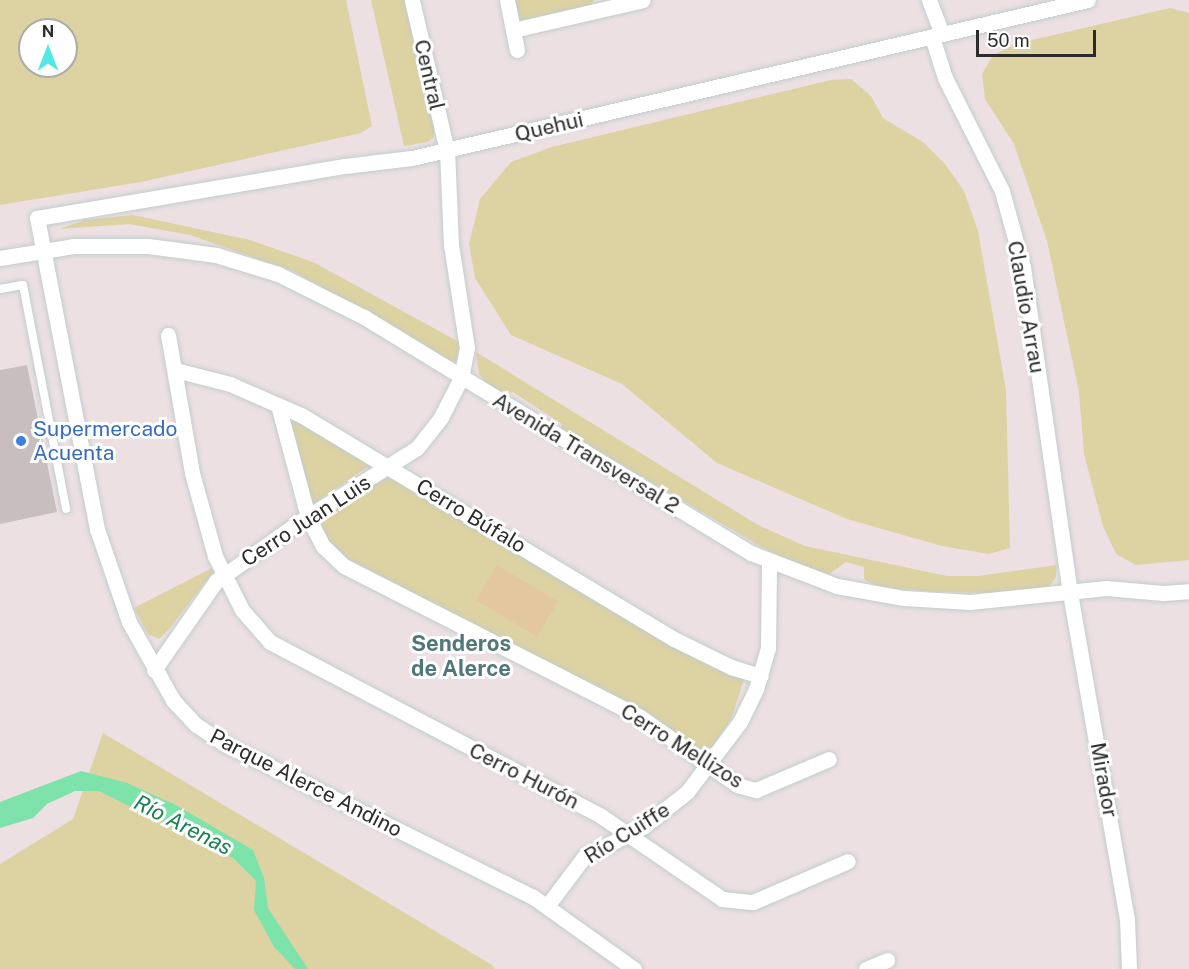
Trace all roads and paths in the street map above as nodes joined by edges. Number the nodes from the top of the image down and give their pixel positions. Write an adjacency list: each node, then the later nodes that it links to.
1 (412, 0): 10 (street, Central)
2 (507, 0): 7 (street)
3 (643, 0): 6 (street)
4 (929, 0): 8 (street, Claudio Arrau)
5 (1088, 0): 8 (street, Quehui)
6 (601, 5): 7 (street)
7 (513, 30): 9 (street)
8 (937, 35): 10 (street, Quehui); 24 (street, Claudio Arrau)
9 (517, 50)
10 (447, 151): 11 (street, Quehui); 16 (street, Central)
11 (42, 250): 12 (street, Avenida Transversal 2); 16 (street, Avenida Transversal 2); 25 (street, Parque Alerce Andino)
12 (0, 258)
13 (0, 289): 19 (lane)
14 (168, 335): 15 (street, Cerro Hurón)
15 (175, 370): 17 (street, Cerro Búfalo); 22 (street, Cerro Hurón)
16 (461, 378): 18 (street, Cerro Juan Luis); 21 (street, Avenida Transversal 2)
17 (278, 405): 18 (street, Cerro Búfalo); 20 (street, Cerro Mellizos)
18 (390, 467): 20 (street, Cerro Juan Luis); 26 (street, Cerro Búfalo)
19 (66, 508)
20 (308, 517): 22 (street, Cerro Juan Luis); 28 (street, Cerro Mellizos)
21 (769, 562): 24 (street, Avenida Transversal 2); 26 (street, Río Cuiffe)
22 (222, 576): 25 (street, Cerro Juan Luis); 29 (street, Cerro Hurón)
23 (1189, 591): 24 (street, Avenida Transversal 2)
24 (1070, 593): 35 (street, Mirador)
25 (154, 670): 31 (street, Parque Alerce Andino)
26 (761, 676): 28 (street, Río Cuiffe)
27 (829, 759): 28 (street, Cerro Mellizos)
28 (709, 767): 29 (street, Río Cuiffe)
29 (629, 835): 30 (street, Cerro Hurón); 31 (street, Río Cuiffe)
30 (848, 861)
31 (547, 906): 33 (street, Parque Alerce Andino)
32 (887, 960): 34 (street)
33 (634, 969)
34 (866, 969)
35 (1129, 969)

